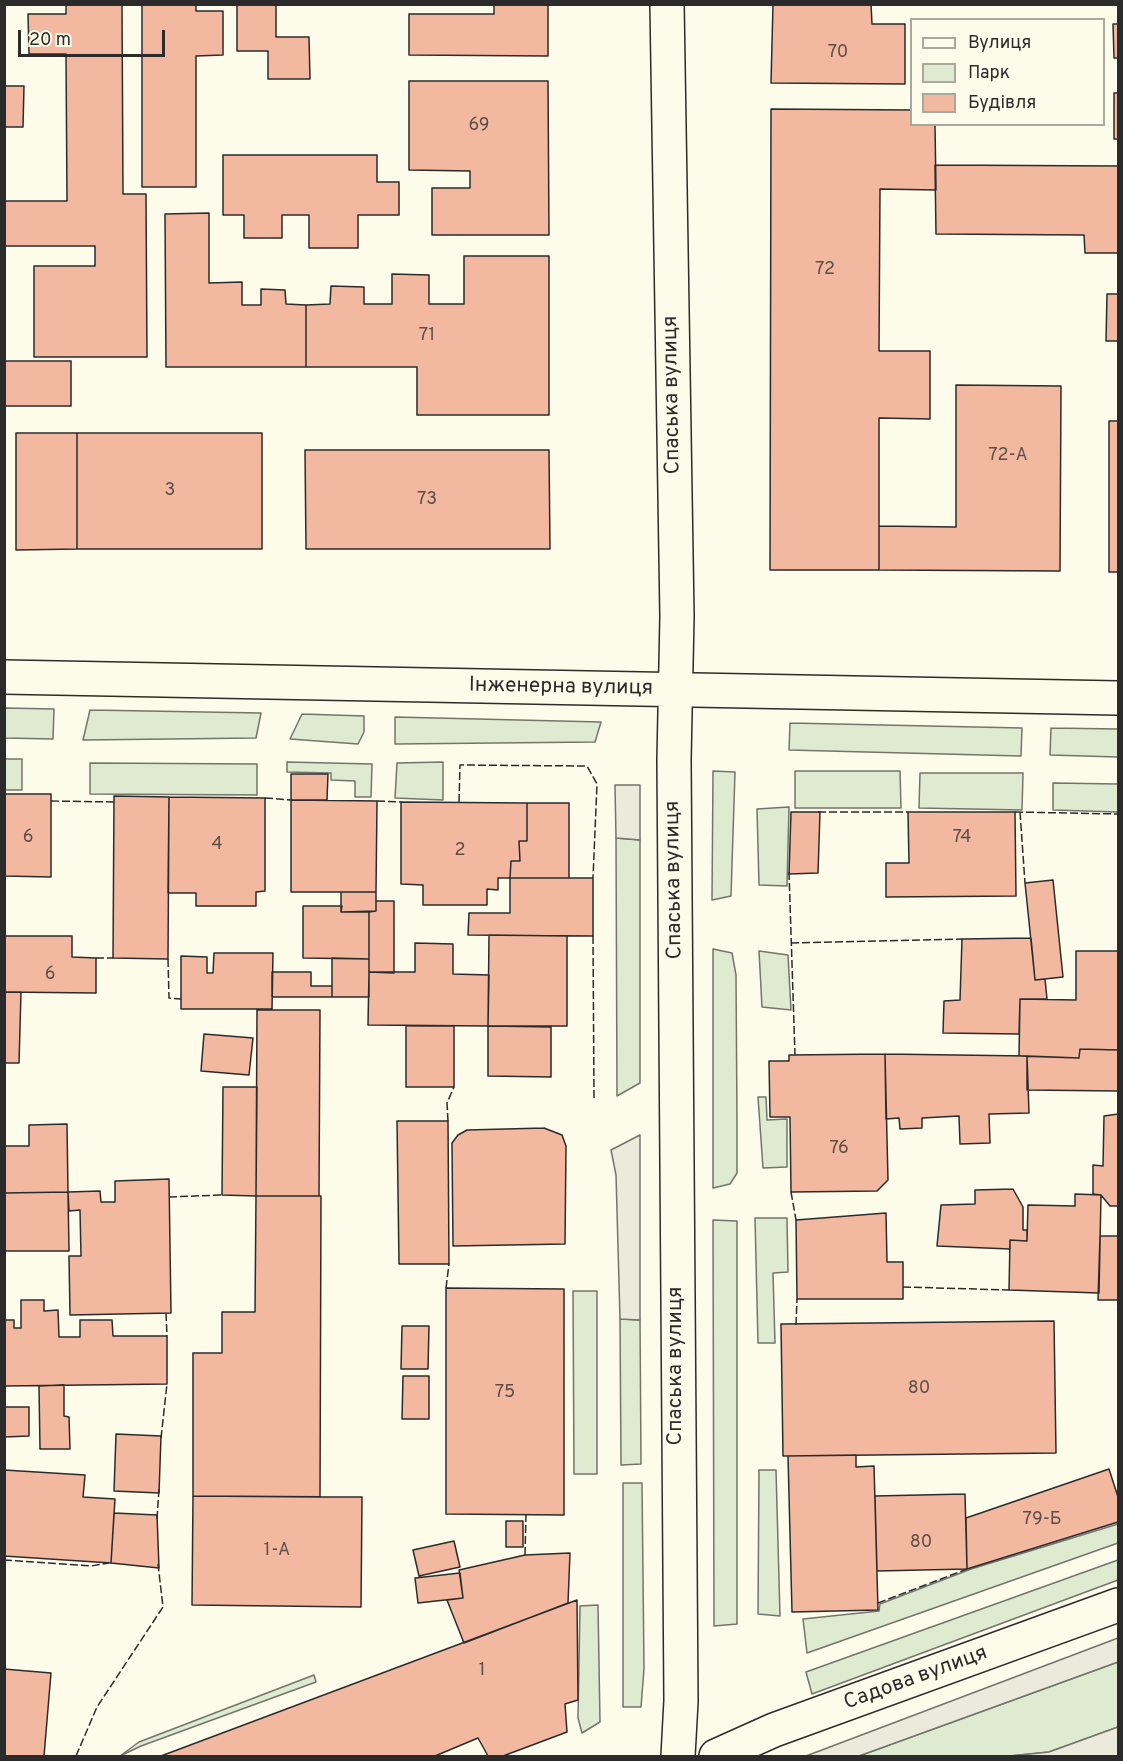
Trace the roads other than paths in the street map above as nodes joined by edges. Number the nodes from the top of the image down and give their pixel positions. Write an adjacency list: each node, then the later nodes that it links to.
1 (667, 4): 3 (street, Спаська вулиця)
2 (4, 677): 3 (street, Інженерна вулиця)
3 (675, 689): 4 (street, Інженерна вулиця); 6 (street, Спаська вулиця)
4 (1119, 698)
5 (1119, 1605): 7 (street, Садова вулиця)
6 (678, 1756)
7 (716, 1756)

